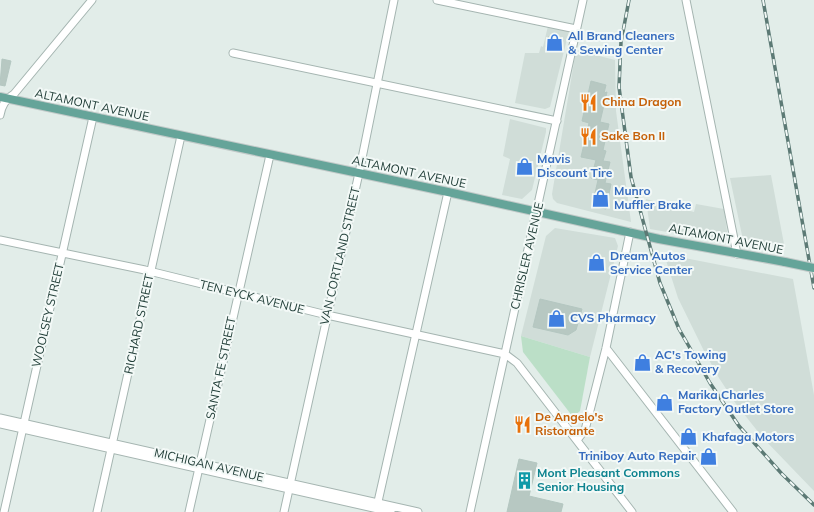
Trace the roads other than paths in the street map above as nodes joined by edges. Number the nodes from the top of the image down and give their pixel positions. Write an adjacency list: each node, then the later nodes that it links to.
1 (92, 0): 9 (street)
2 (394, 0): 8 (street, VAN CORTLAND STREET)
3 (437, 0): 6 (street)
4 (583, 0): 6 (street, CHRISLER AVENUE)
5 (686, 0): 21 (street)
6 (576, 29): 12 (street, CHRISLER AVENUE)
7 (233, 52): 8 (street)
8 (378, 83): 12 (street); 15 (street, VAN CORTLAND STREET)
9 (3, 98): 10 (street); 11 (main road, ALTAMONT AVENUE)
10 (0, 115)
11 (93, 117): 13 (main road, ALTAMONT AVENUE); 20 (street, WOOLSEY STREET)
12 (557, 121): 17 (street, CHRISLER AVENUE)
13 (181, 136): 14 (main road, ALTAMONT AVENUE); 23 (street, RICHARD STREET)
14 (270, 155): 15 (main road, ALTAMONT AVENUE); 24 (street, SANTA FE STREET)
15 (359, 173): 16 (main road, ALTAMONT AVENUE); 25 (street, VAN CORTLAND STREET)
16 (448, 192): 17 (main road, ALTAMONT AVENUE); 26 (street)
17 (538, 213): 18 (main road, ALTAMONT AVENUE); 28 (street, CHRISLER AVENUE)
18 (630, 232): 21 (main road, ALTAMONT AVENUE); 27 (street)
19 (0, 240): 20 (street, TEN EYCK AVENUE)
20 (62, 253): 23 (street, TEN EYCK AVENUE); 31 (street, WOOLSEY STREET)
21 (737, 254): 22 (main road, ALTAMONT AVENUE, bridge)
22 (814, 268)
23 (150, 271): 24 (street, TEN EYCK AVENUE); 33 (street, RICHARD STREET)
24 (238, 293): 25 (street, TEN EYCK AVENUE); 34 (street, SANTA FE STREET)
25 (327, 315): 26 (street, TEN EYCK AVENUE); 35 (street, VAN CORTLAND STREET)
26 (415, 334): 28 (street, TEN EYCK AVENUE); 36 (street)
27 (606, 348): 32 (street); 45 (street)
28 (505, 354): 32 (street); 43 (street, CHRISLER AVENUE)
29 (0, 418): 31 (street, MICHIGAN AVENUE)
30 (0, 424): 31 (street, MICHIGAN AVENUE)
31 (24, 426): 33 (street, MICHIGAN AVENUE); 37 (street, WOOLSEY STREET)
32 (577, 440): 44 (street)
33 (112, 446): 34 (street, MICHIGAN AVENUE); 38 (street, RICHARD STREET)
34 (200, 465): 35 (street, MICHIGAN AVENUE); 39 (street, SANTA FE STREET)
35 (290, 486): 36 (street, MICHIGAN AVENUE); 40 (street, VAN CORTLAND STREET)
36 (376, 508): 41 (street, MICHIGAN AVENUE); 42 (street, MICHIGAN AVENUE)
37 (4, 512)
38 (97, 512)
39 (190, 512)
40 (284, 512)
41 (391, 512)
42 (418, 512)
43 (470, 512)
44 (632, 512)
45 (734, 512)

